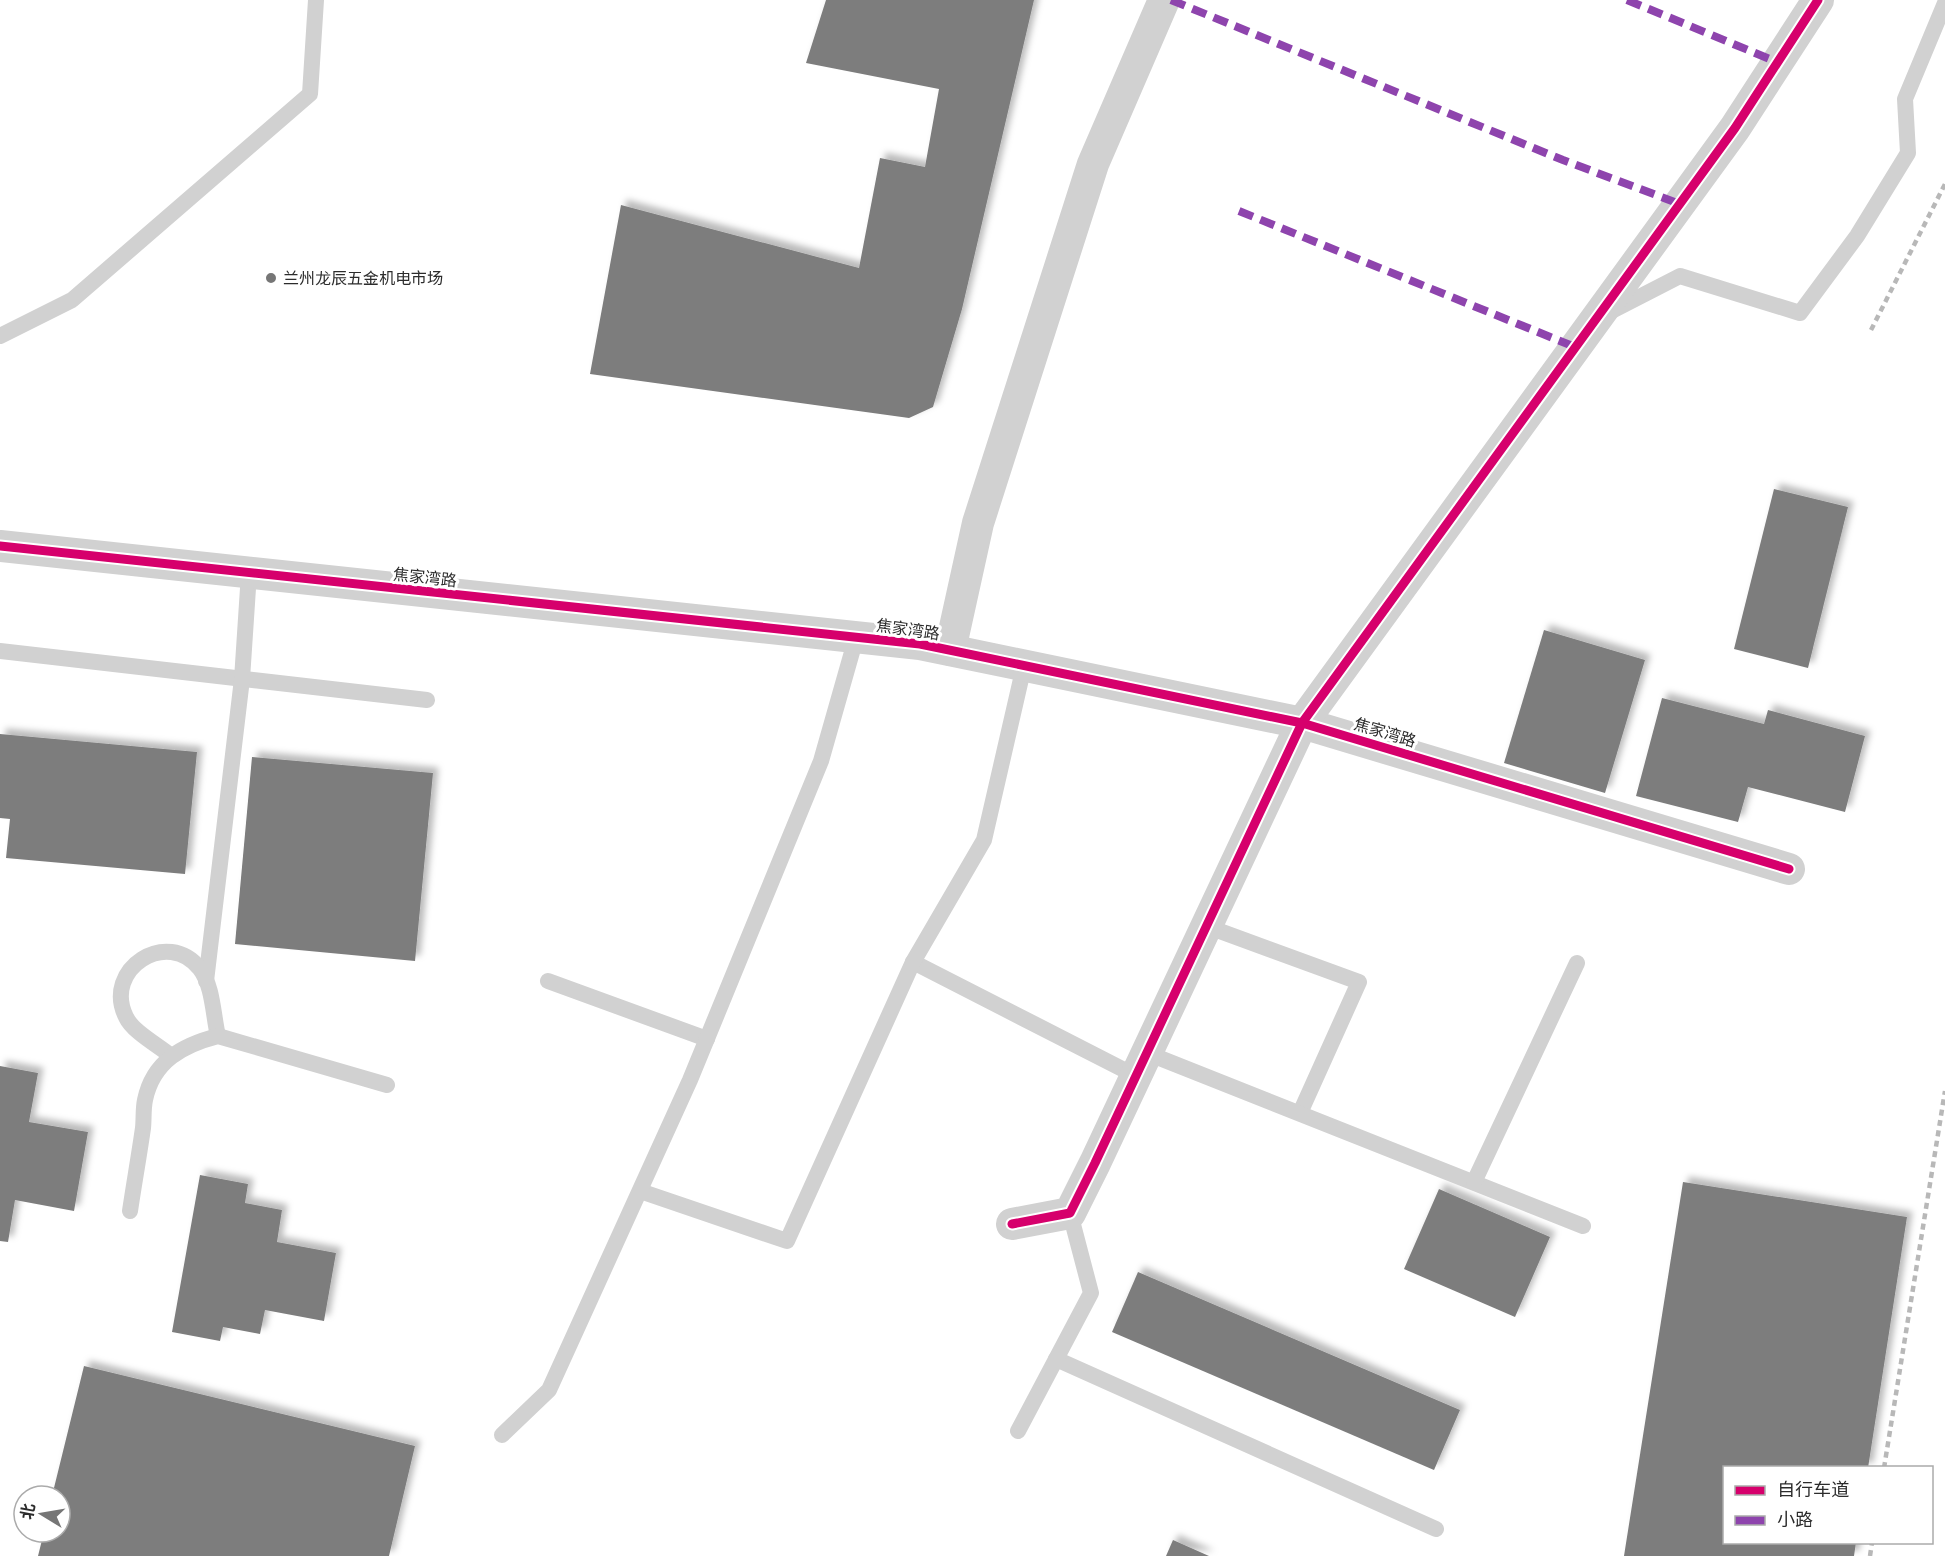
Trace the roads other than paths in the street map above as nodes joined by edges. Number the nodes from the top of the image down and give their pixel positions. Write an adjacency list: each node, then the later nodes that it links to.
1 (316, 0): 6 (lane)
2 (1164, 0): 10 (street)
3 (1818, 0): 5 (street)
4 (1945, 3): 5 (lane)
5 (1595, 320): 15 (street)
6 (0, 336)
7 (0, 546): 8 (street, 焦家湾路)
8 (249, 573): 9 (street, 焦家湾路); 13 (lane)
9 (856, 638): 10 (street, 焦家湾路); 23 (lane)
10 (950, 650): 12 (street, 焦家湾路)
11 (0, 651): 13 (lane)
12 (1024, 666): 15 (street, 焦家湾路); 18 (lane)
13 (242, 679): 14 (lane); 20 (lane)
14 (427, 700)
15 (1302, 723): 16 (street, 焦家湾路); 17 (street)
16 (1789, 869)
17 (1206, 926): 25 (street); 27 (lane)
18 (913, 962): 25 (lane); 29 (lane)
19 (1576, 963): 28 (lane)
20 (206, 981): 22 (lane); 24 (lane)
21 (548, 981): 23 (lane)
22 (218, 1036): 24 (lane); 26 (lane)
23 (707, 1039): 29 (lane)
24 (171, 1056): 30 (lane)
25 (1141, 1065): 27 (lane); 31 (street)
26 (387, 1085)
27 (1300, 1113): 28 (lane)
28 (1474, 1182): 33 (lane)
29 (640, 1191): 36 (lane)
30 (130, 1211)
31 (1070, 1213): 32 (street); 34 (lane)
32 (1012, 1224)
33 (1583, 1226)
34 (1056, 1359): 35 (lane); 37 (lane)
35 (1018, 1431)
36 (502, 1435)
37 (1436, 1529)

